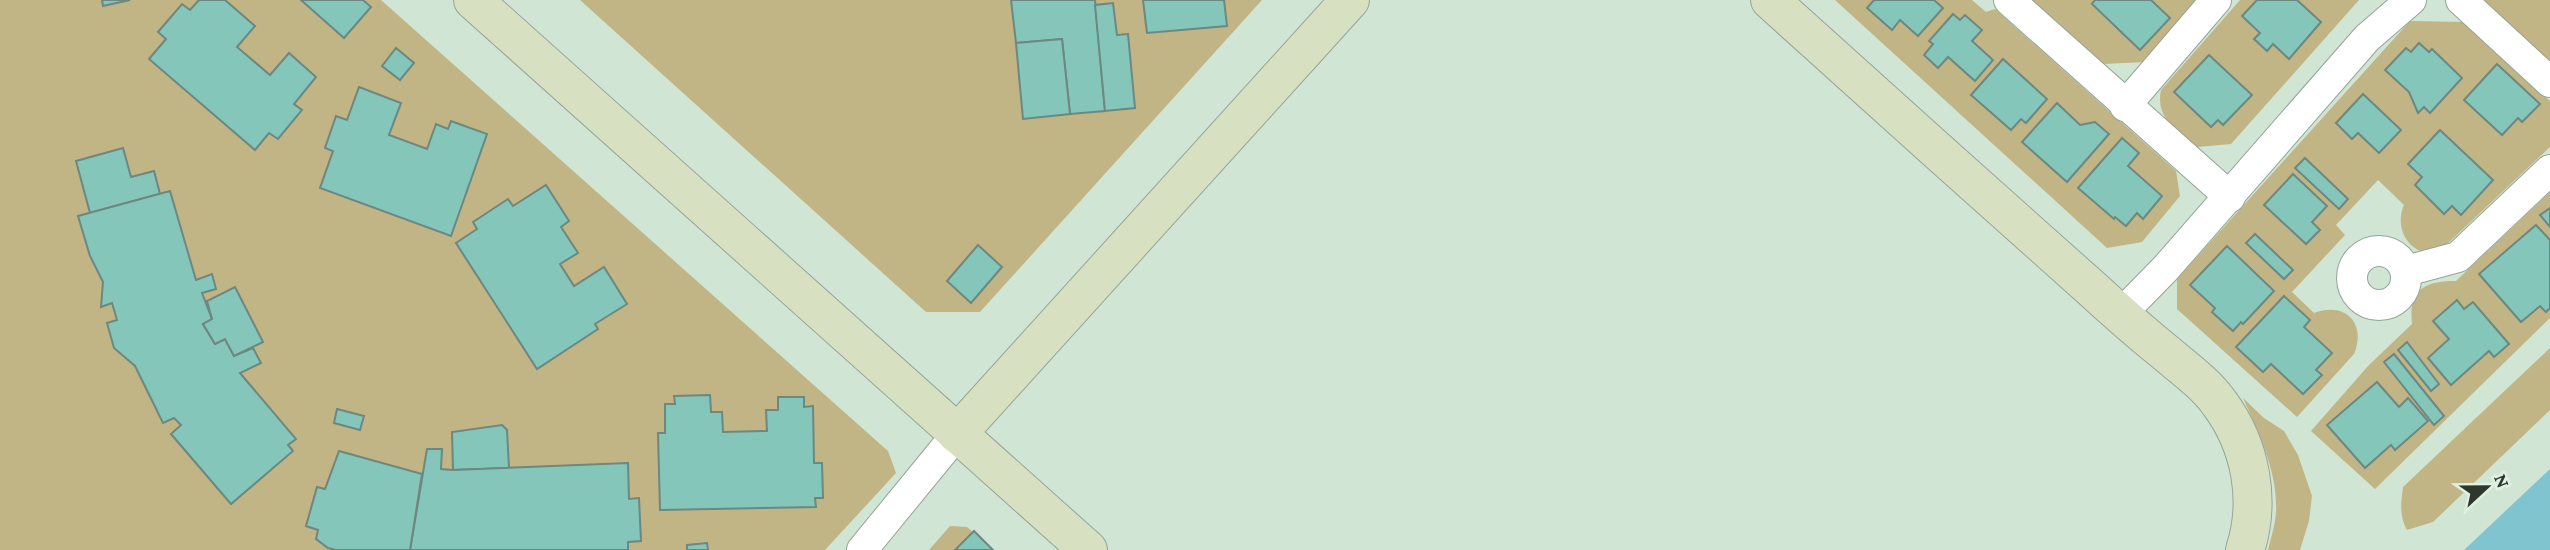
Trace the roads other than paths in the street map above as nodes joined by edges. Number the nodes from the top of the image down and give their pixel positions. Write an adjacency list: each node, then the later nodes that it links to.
1 (473, 0): 14 (street)
2 (1350, 0): 14 (street)
3 (1770, 0): 13 (street)
4 (2009, 0): 9 (street)
5 (2216, 0): 9 (street)
6 (2412, 0): 11 (street)
7 (2461, 0): 8 (street)
8 (2550, 82)
9 (2125, 106): 11 (street)
10 (2550, 170): 12 (street)
11 (2230, 197): 13 (street)
12 (2406, 271)
13 (2120, 315): 17 (street)
14 (957, 434): 15 (street); 16 (street)
15 (862, 550)
16 (1087, 550)
17 (2245, 550)

